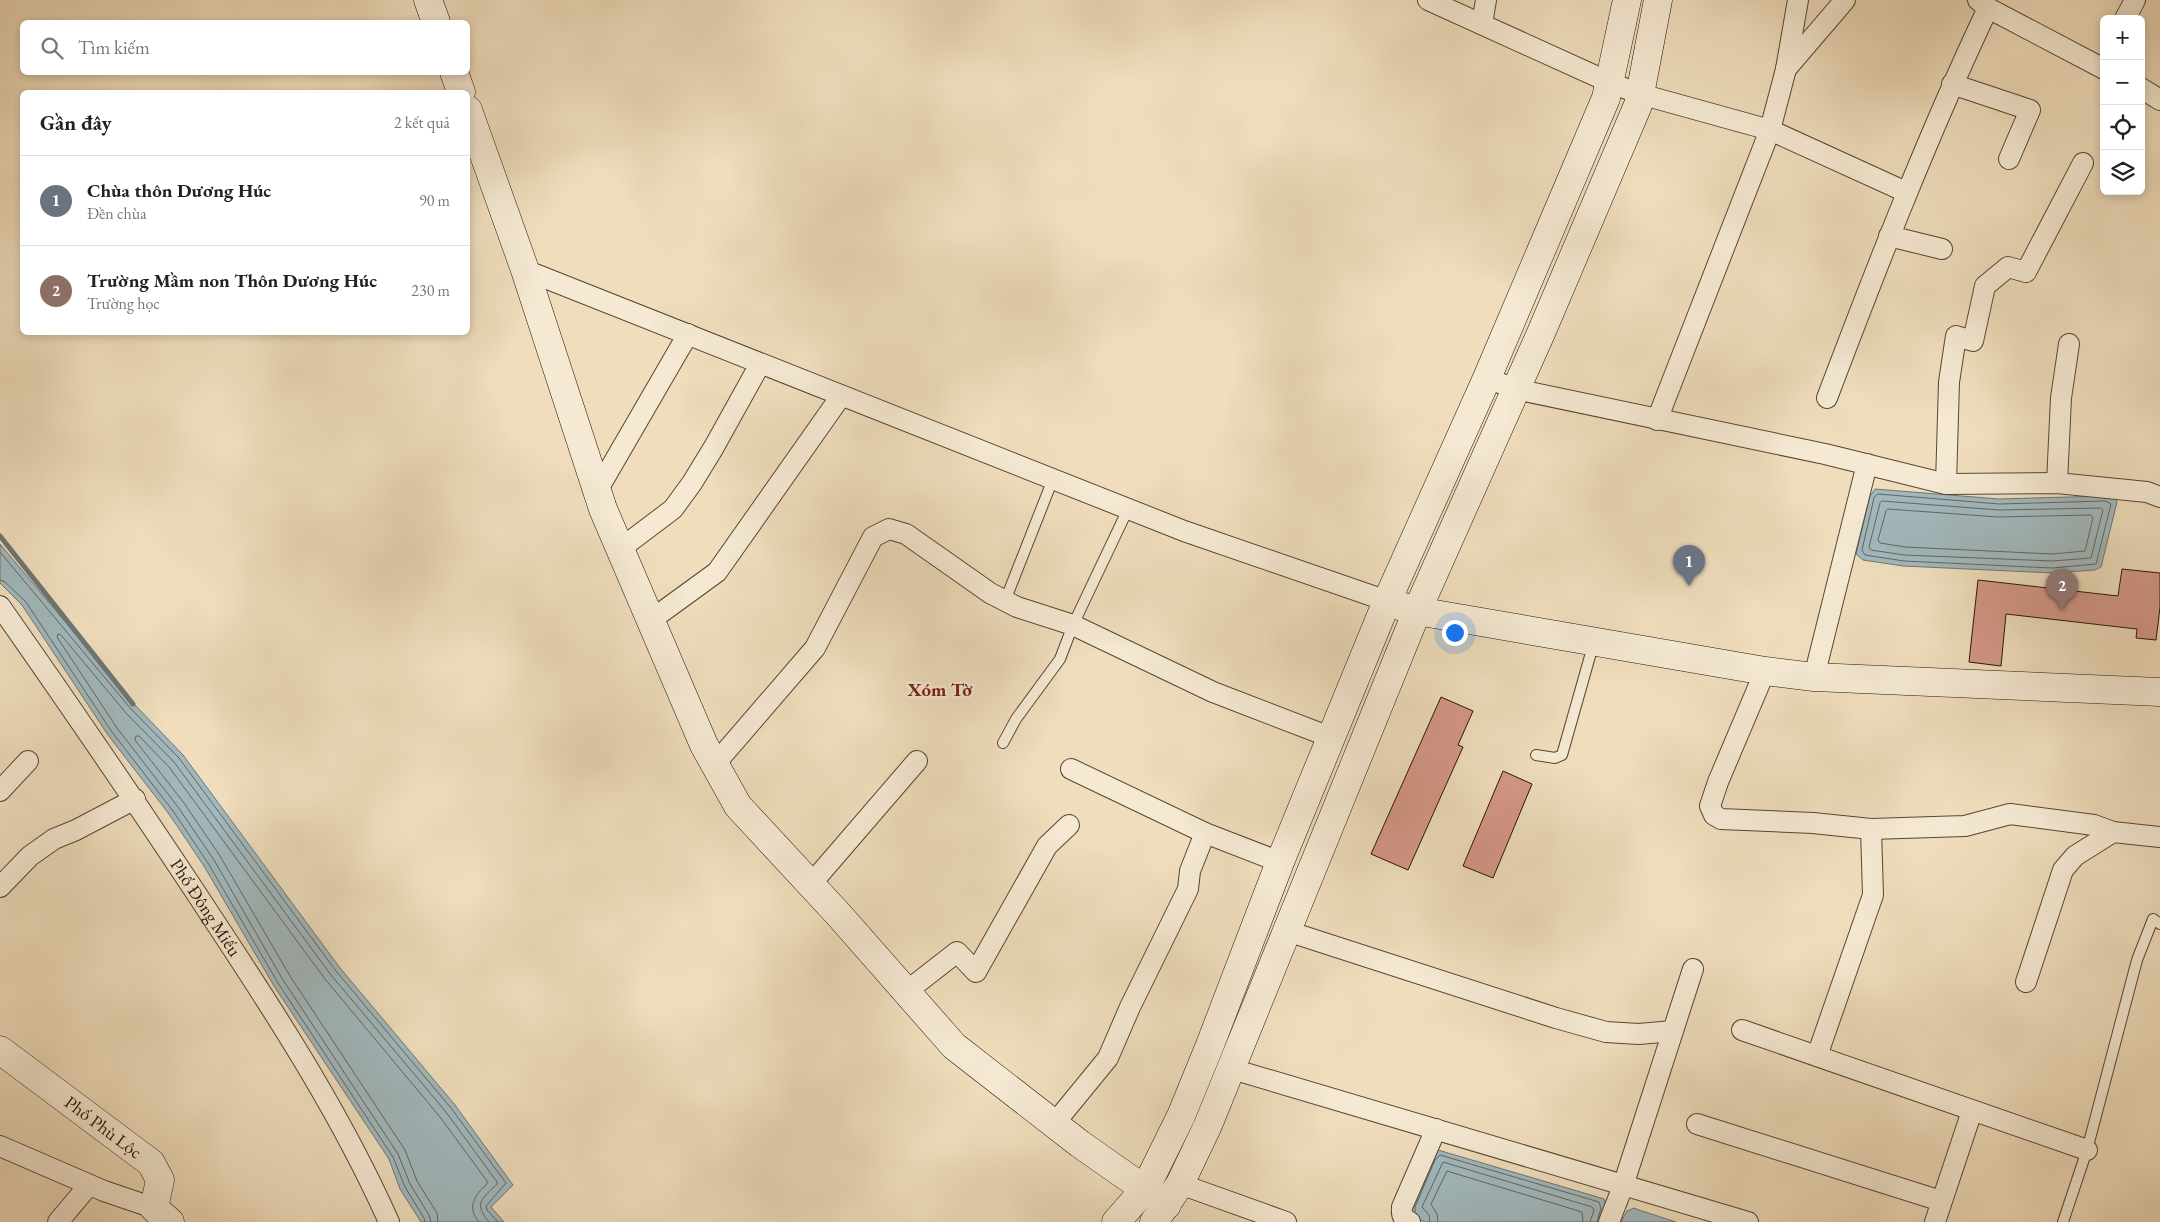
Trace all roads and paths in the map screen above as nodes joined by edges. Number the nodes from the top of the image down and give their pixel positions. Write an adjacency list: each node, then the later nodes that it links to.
1 (428, 0): 11 (main road)
2 (1428, 0): 12 (street)
3 (1486, 0): 12 (street)
4 (1627, 0): 16 (main road)
5 (1658, 0): 20 (main road)
6 (1798, 0): 14 (street)
7 (1845, 0): 14 (street)
8 (2135, 0): 10 (street)
9 (1983, 4): 13 (street); 17 (street)
10 (2127, 15)
11 (435, 20)
12 (1482, 24): 16 (street)
13 (2100, 64)
14 (1786, 69): 23 (street)
15 (455, 75): 18 (main road)
16 (1611, 83): 20 (street); 33 (main road)
17 (1952, 84): 24 (street); 26 (street)
18 (460, 90)
19 (2145, 91): 21 (street)
20 (1640, 94): 23 (street); 34 (main road)
21 (2160, 100)
22 (470, 116): 29 (main road)
23 (1770, 130): 26 (street); 37 (street)
24 (2009, 159)
25 (2083, 163): 41 (street)
26 (1906, 192): 27 (street)
27 (1889, 236): 28 (street); 36 (street)
28 (1942, 249)
29 (525, 270): 30 (street); 42 (main road)
30 (688, 334): 32 (street); 42 (street)
31 (2069, 344): 40 (street)
32 (760, 364): 35 (street); 45 (street)
33 (1487, 378): 34 (street); 47 (main road)
34 (1515, 389): 37 (street); 49 (main road)
35 (841, 396): 39 (street); 50 (street)
36 (1826, 398)
37 (1657, 420): 38 (street)
38 (1867, 464): 41 (street); 54 (street)
39 (1053, 479): 44 (street); 46 (lane)
40 (2057, 483): 41 (street); 43 (street)
41 (1946, 484)
42 (597, 491): 45 (main road)
43 (2160, 496)
44 (1128, 509): 47 (street); 51 (lane)
45 (620, 549): 50 (main road)
46 (1005, 601): 51 (street); 61 (street)
47 (1387, 601): 49 (main road); 56 (main road)
48 (0, 606): 64 (street, Phố Đông Miếu)
49 (1417, 611): 52 (main road); 74 (main road)
50 (651, 620): 61 (main road)
51 (1073, 625): 56 (street); 57 (lane)
52 (1594, 641): 53 (main road); 58 (lane)
53 (1765, 671): 54 (main road); 66 (street)
54 (1814, 677): 55 (main road)
55 (2160, 692)
56 (1330, 737): 70 (main road)
57 (1003, 743)
58 (1536, 755)
59 (28, 761): 63 (street)
60 (917, 761): 71 (street)
61 (715, 764): 71 (main road)
62 (1071, 769): 68 (street)
63 (3, 781)
64 (135, 799): 72 (street); 96 (street, Phố Đông Miếu)
65 (1069, 825): 77 (street)
66 (1871, 829): 67 (street); 81 (street)
67 (2113, 832): 69 (street); 76 (street)
68 (1205, 833): 70 (street); 84 (street)
69 (2160, 837)
70 (1280, 862): 91 (main road)
71 (811, 884): 77 (main road)
72 (0, 887)
73 (2160, 924): 88 (lane)
74 (1287, 931): 79 (street); 82 (main road)
75 (1693, 969): 79 (street)
76 (2026, 982)
77 (907, 992): 84 (main road)
78 (1742, 1030): 81 (street)
79 (1673, 1031): 90 (street)
80 (0, 1050): 94 (main road, Phố Phù Lộc)
81 (1817, 1056): 83 (street)
82 (1232, 1069): 86 (street); 93 (main road)
83 (1972, 1111): 88 (street); 92 (street)
84 (1054, 1124): 91 (main road)
85 (1697, 1124): 92 (street)
86 (1436, 1129): 90 (street); 99 (street)
87 (0, 1146): 89 (street)
88 (2086, 1150): 103 (lane)
89 (89, 1185): 94 (street); 95 (street)
90 (1623, 1186): 100 (street); 101 (street)
91 (1144, 1189): 93 (main road); 97 (main road)
92 (1941, 1201): 102 (street)
93 (1167, 1203): 98 (street)
94 (162, 1215)
95 (58, 1222)
96 (389, 1222)
97 (1116, 1222)
98 (1286, 1222)
99 (1410, 1222)
100 (1609, 1222)
101 (1748, 1222)
102 (1935, 1222)
103 (2063, 1222)

